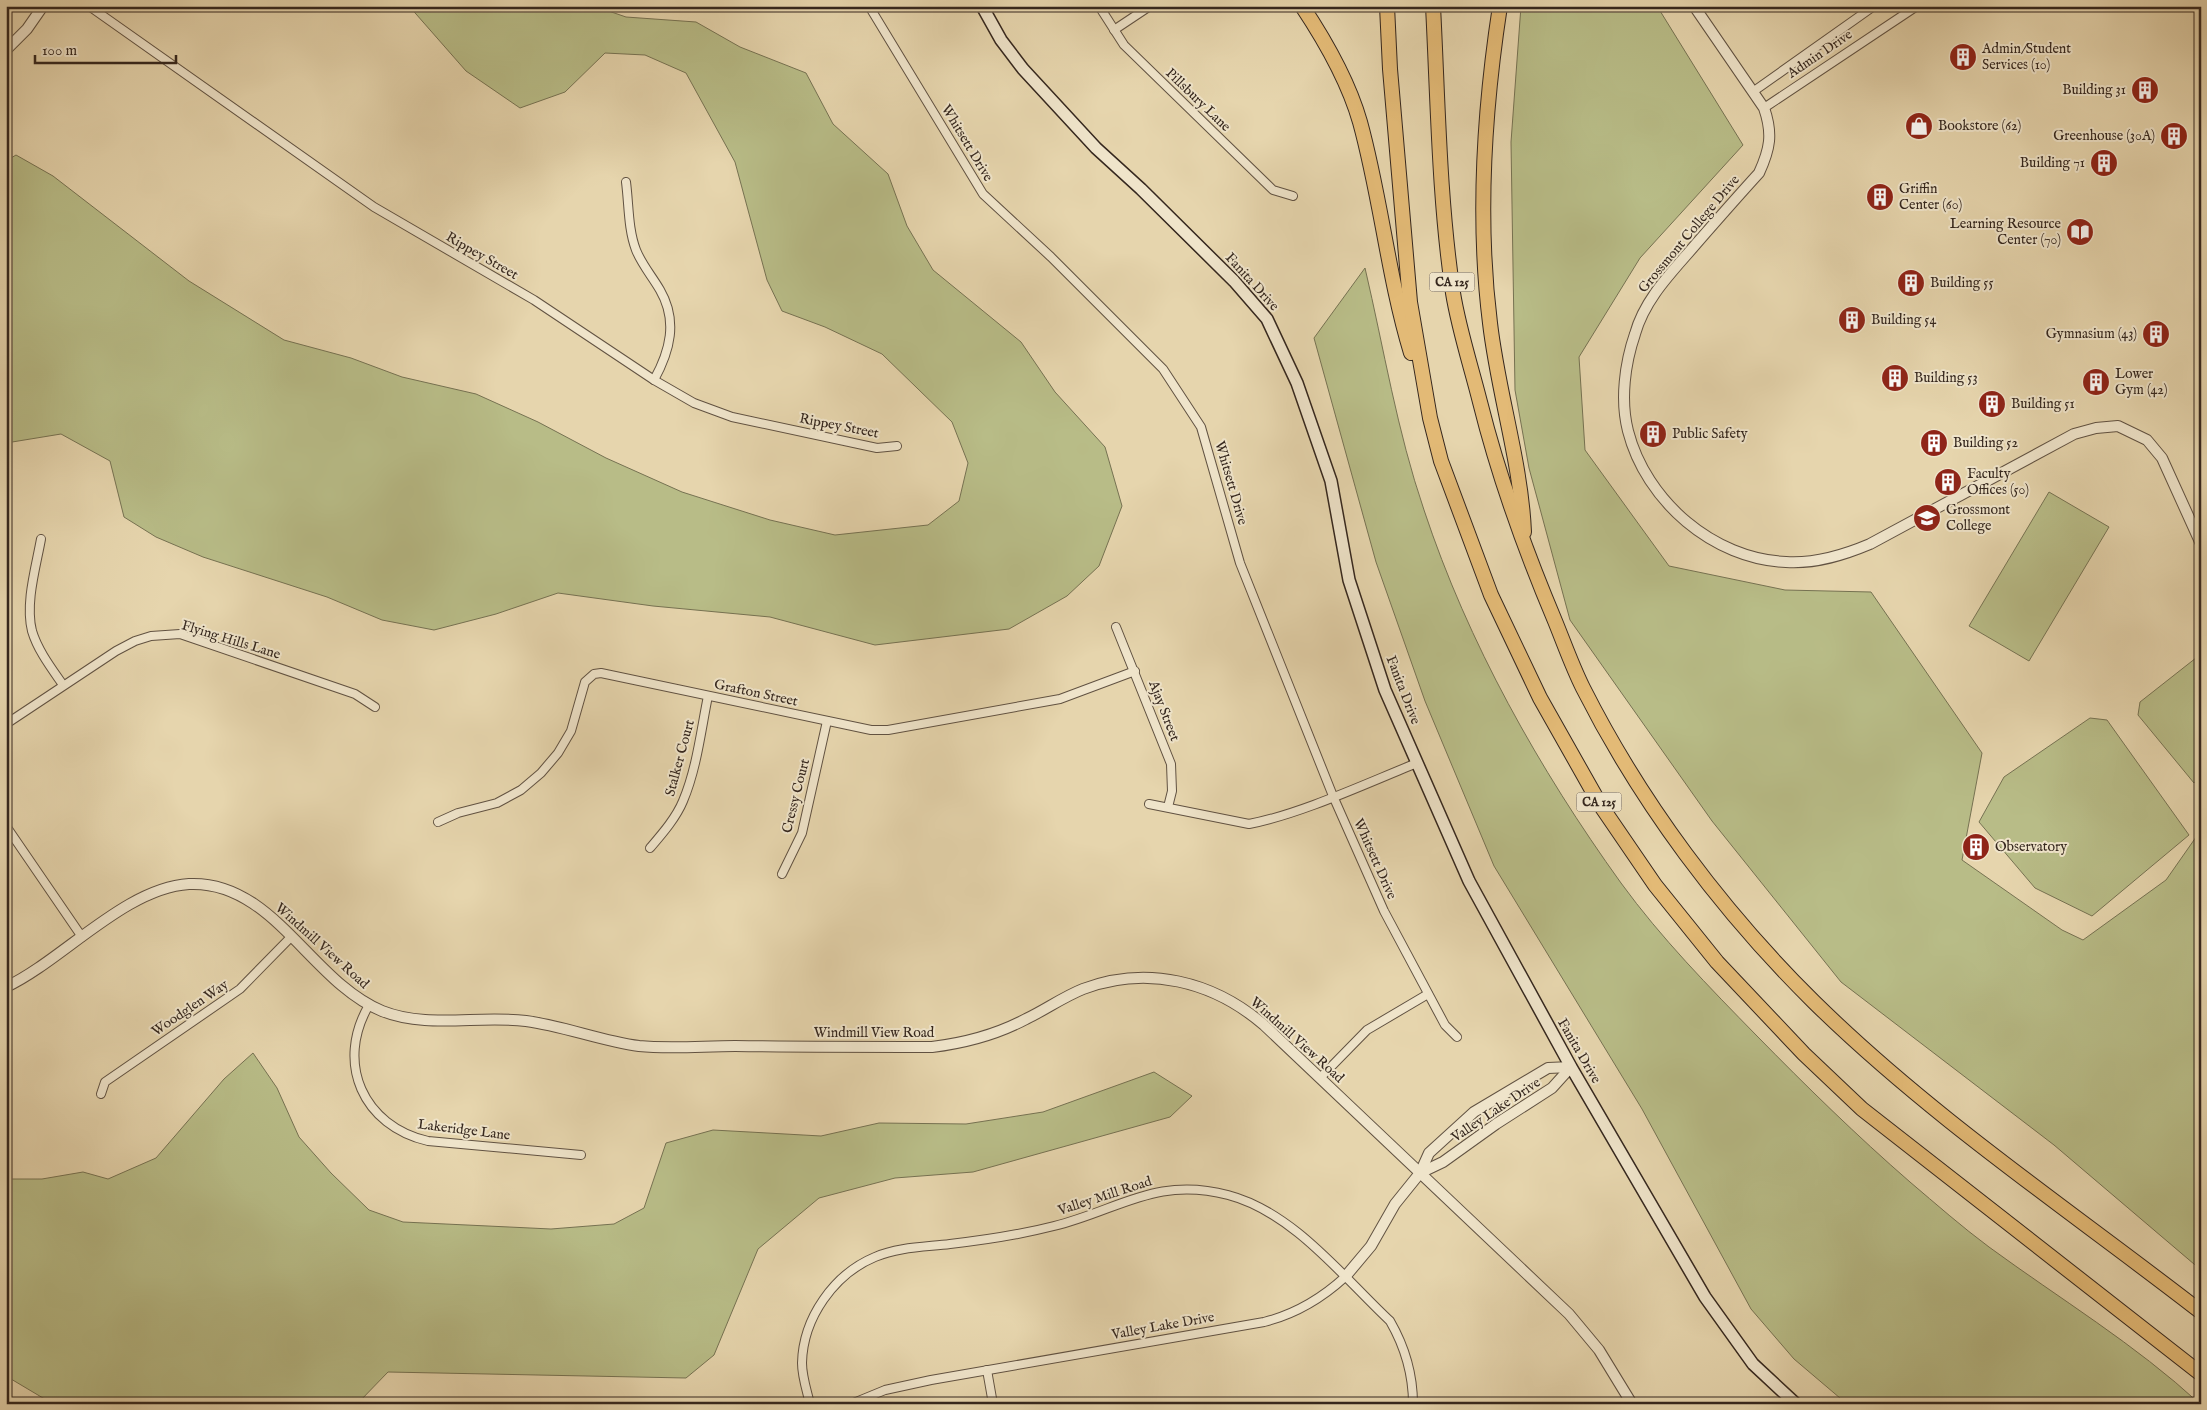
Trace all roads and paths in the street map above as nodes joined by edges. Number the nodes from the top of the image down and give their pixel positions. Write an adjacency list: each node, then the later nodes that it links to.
1 (43, 6): 17 (street)
2 (89, 6): 22 (street, Rippey Street)
3 (869, 6): 36 (street, Whitsett Drive)
4 (982, 6): 35 (main road, Fanita Drive)
5 (1099, 6): 15 (street, Pillsbury Lane)
6 (1150, 6): 15 (street)
7 (1302, 6): 23 (highway)
8 (1383, 6): 16 (highway)
9 (1387, 6): 16 (highway, CA 125)
10 (1433, 6): 27 (highway, CA 125)
11 (1500, 6): 27 (highway)
12 (1694, 6): 18 (street, Grossmont College Drive)
13 (1874, 6): 18 (street, Admin Drive)
14 (1912, 7): 19 (street, Admin Drive)
15 (1114, 30): 21 (street, Pillsbury Lane)
16 (1389, 41): 23 (highway, CA 125)
17 (6, 50)
18 (1754, 91): 19 (street, Grossmont College Drive)
19 (1764, 108): 26 (street, Grossmont College Drive)
20 (626, 182): 22 (street)
21 (1293, 196)
22 (654, 380): 24 (street, Rippey Street)
23 (1430, 418): 57 (highway, CA 125)
24 (897, 446)
25 (41, 539): 30 (street)
26 (2201, 544)
27 (1524, 548): 55 (highway, CA 125)
28 (1116, 627): 29 (street, Ajay Street)
29 (1135, 671): 33 (street, Grafton Street); 38 (street, Ajay Street)
30 (63, 685): 32 (street, Flying Hills Lane); 34 (street, Flying Hills Lane)
31 (708, 696): 33 (street, Grafton Street); 39 (street, Grafton Street); 41 (street, Stalker Court)
32 (376, 707)
33 (827, 721): 42 (street, Cressy Court)
34 (6, 724)
35 (1417, 763): 36 (street); 49 (main road, Fanita Drive)
36 (1333, 796): 38 (street); 46 (street, Whitsett Drive)
37 (1149, 804): 38 (street)
38 (1168, 807)
39 (438, 822)
40 (6, 826): 43 (street)
41 (650, 848)
42 (782, 874)
43 (82, 937): 44 (street, Windmill View Road); 45 (street, Windmill View Road)
44 (291, 937): 47 (street, Windmill View Road); 51 (street, Woodglen Way)
45 (6, 987)
46 (1428, 994): 48 (street, Whitsett Drive); 50 (street)
47 (369, 1005): 50 (street, Windmill View Road); 52 (street, Lakeridge Lane)
48 (1457, 1037)
49 (1571, 1067): 53 (street, Valley Lake Drive); 53 (street, Valley Lake Drive); 63 (main road, Fanita Drive)
50 (1320, 1078): 53 (street, Windmill View Road)
51 (100, 1094)
52 (581, 1155)
53 (1420, 1173): 54 (street, Valley Lake Drive); 62 (street, Windmill View Road)
54 (1345, 1276): 56 (street, Valley Lake Drive); 58 (street, Valley Mill Road); 61 (street, Valley Mill Road)
55 (2201, 1312)
56 (987, 1370): 59 (street, Valley Lake Drive); 60 (street)
57 (2201, 1374)
58 (810, 1404)
59 (851, 1404)
60 (993, 1404)
61 (1413, 1404)
62 (1632, 1404)
63 (1796, 1404)

